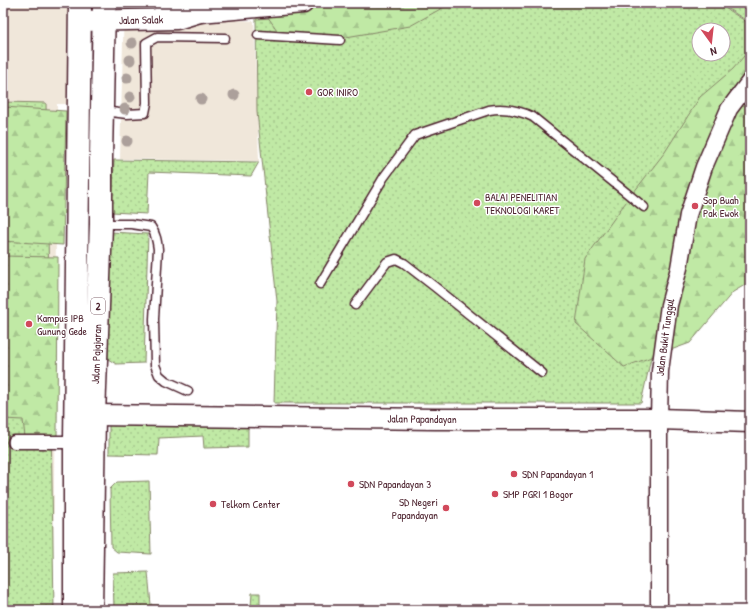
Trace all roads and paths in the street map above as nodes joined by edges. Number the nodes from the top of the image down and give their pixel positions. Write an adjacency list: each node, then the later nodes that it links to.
1 (162, 3): 3 (street, Jalan Salak)
2 (303, 3): 3 (street, Jalan Salak)
3 (210, 9): 5 (street, Jalan Salak)
4 (80, 12): 5 (street, Jalan Salak); 21 (highway, Jalan Pajajaran / 2)
5 (104, 12): 10 (highway, Jalan Pajajaran / 2)
6 (258, 35): 8 (lane)
7 (225, 38): 10 (lane)
8 (340, 40)
9 (750, 80): 18 (street, Jalan Bukit Tunggul)
10 (103, 111): 12 (highway, Jalan Pajajaran / 2)
11 (644, 207): 13 (lane)
12 (102, 224): 16 (lane); 17 (highway, Jalan Pajajaran / 2)
13 (320, 284)
14 (356, 305): 15 (lane)
15 (542, 373)
16 (188, 391)
17 (94, 415): 18 (street, Jalan Papandayan); 23 (highway, Jalan Pajajaran / 2)
18 (658, 420): 19 (street, Jalan Papandayan); 24 (street, Jalan Bukit Tunggul)
19 (750, 422)
20 (14, 442): 21 (street)
21 (75, 442): 22 (highway, Jalan Pajajaran / 2)
22 (75, 610)
23 (91, 610)
24 (659, 610)

